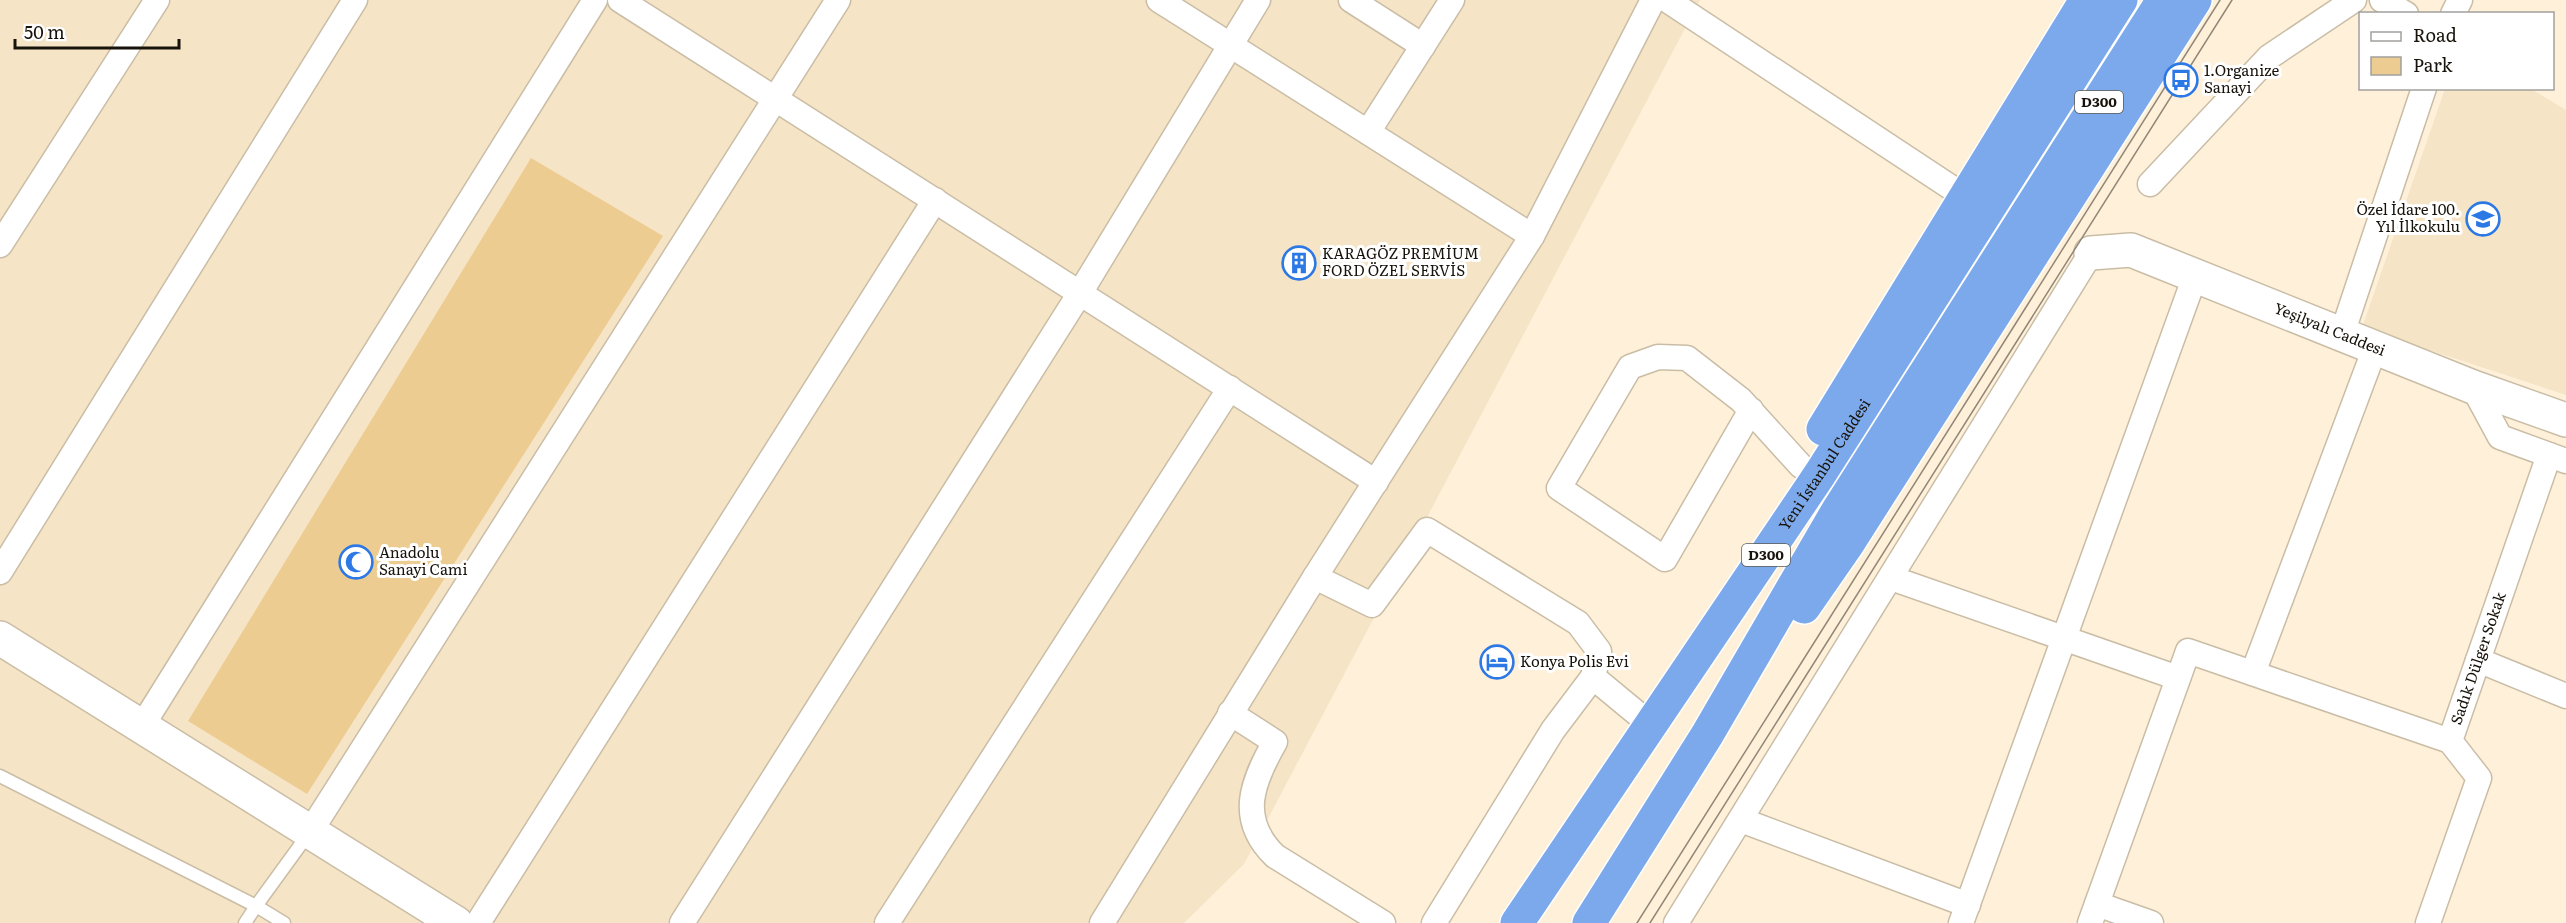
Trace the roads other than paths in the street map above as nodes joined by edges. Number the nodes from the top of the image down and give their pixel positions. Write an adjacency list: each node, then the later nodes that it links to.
1 (157, 0): 28 (street)
2 (355, 0): 41 (street)
3 (595, 0): 54 (street)
4 (620, 0): 22 (street)
5 (838, 0): 22 (street)
6 (1159, 0): 19 (street)
7 (1258, 0): 19 (street)
8 (1351, 0): 20 (street)
9 (1452, 0): 20 (street)
10 (1653, 0): 27 (street)
11 (1667, 0): 25 (street)
12 (2086, 0): 25 (highway)
13 (2121, 0): 44 (highway, Yeni İstanbul Caddesi / D300)
14 (2163, 0): 55 (highway, D300)
15 (2195, 0): 55 (highway)
16 (2354, 0): 24 (street)
17 (2382, 0): 18 (street)
18 (2403, 12)
19 (1231, 45): 23 (street); 31 (street)
20 (1423, 46): 23 (street)
21 (2423, 90): 32 (street)
22 (777, 100): 26 (street); 59 (street)
23 (1368, 132): 27 (street)
24 (2150, 183)
25 (1964, 196): 39 (highway)
26 (935, 200): 31 (street); 66 (street)
27 (1532, 236): 40 (street)
28 (0, 245)
29 (2091, 253): 30 (street, Yeşilyalı Caddesi); 43 (street)
30 (2195, 276): 32 (street, Yeşilyalı Caddesi); 45 (street)
31 (1080, 293): 35 (street); 67 (street)
32 (2342, 334): 33 (street, Yeşilyalı Caddesi)
33 (2375, 348): 34 (street, Yeşilyalı Caddesi); 48 (street)
34 (2473, 387): 37 (street, Yeşilyalı Caddesi); 38 (street)
35 (1230, 388): 40 (street); 68 (street)
36 (1751, 410): 36 (street); 39 (street)
37 (2566, 420)
38 (2557, 458): 47 (street, Sadık Dülger Sokak)
39 (1801, 466): 44 (highway)
40 (1376, 482): 42 (street)
41 (0, 572)
42 (1315, 577): 49 (street); 52 (street)
43 (1891, 578): 45 (street); 58 (street)
44 (1744, 588): 53 (highway, Yeni İstanbul Caddesi / D300)
45 (2065, 637): 50 (street); 61 (street)
46 (0, 638): 54 (street)
47 (2478, 660): 51 (street); 56 (street, Sadık Dülger Sokak)
48 (2253, 673): 50 (street); 56 (street)
49 (1593, 676): 53 (street); 71 (street)
50 (2178, 678): 62 (street)
51 (2566, 696)
52 (1230, 713): 69 (street); 70 (street)
53 (1651, 725): 72 (highway, Yeni İstanbul Caddesi / D300)
54 (142, 726): 59 (street)
55 (1707, 735): 73 (highway, D300)
56 (2450, 741): 76 (street, Sadık Dülger Sokak)
57 (0, 776): 60 (lane)
58 (1741, 820): 61 (street); 74 (street)
59 (310, 832): 60 (lane); 65 (street)
60 (256, 906): 63 (lane); 64 (lane)
61 (1965, 914)
62 (2094, 914): 75 (street)
63 (245, 923)
64 (284, 923)
65 (456, 923)
66 (478, 923)
67 (681, 923)
68 (886, 923)
69 (1102, 923)
70 (1383, 923)
71 (1434, 923)
72 (1517, 923)
73 (1589, 923)
74 (1676, 923)
75 (2151, 923)
76 (2428, 923)

